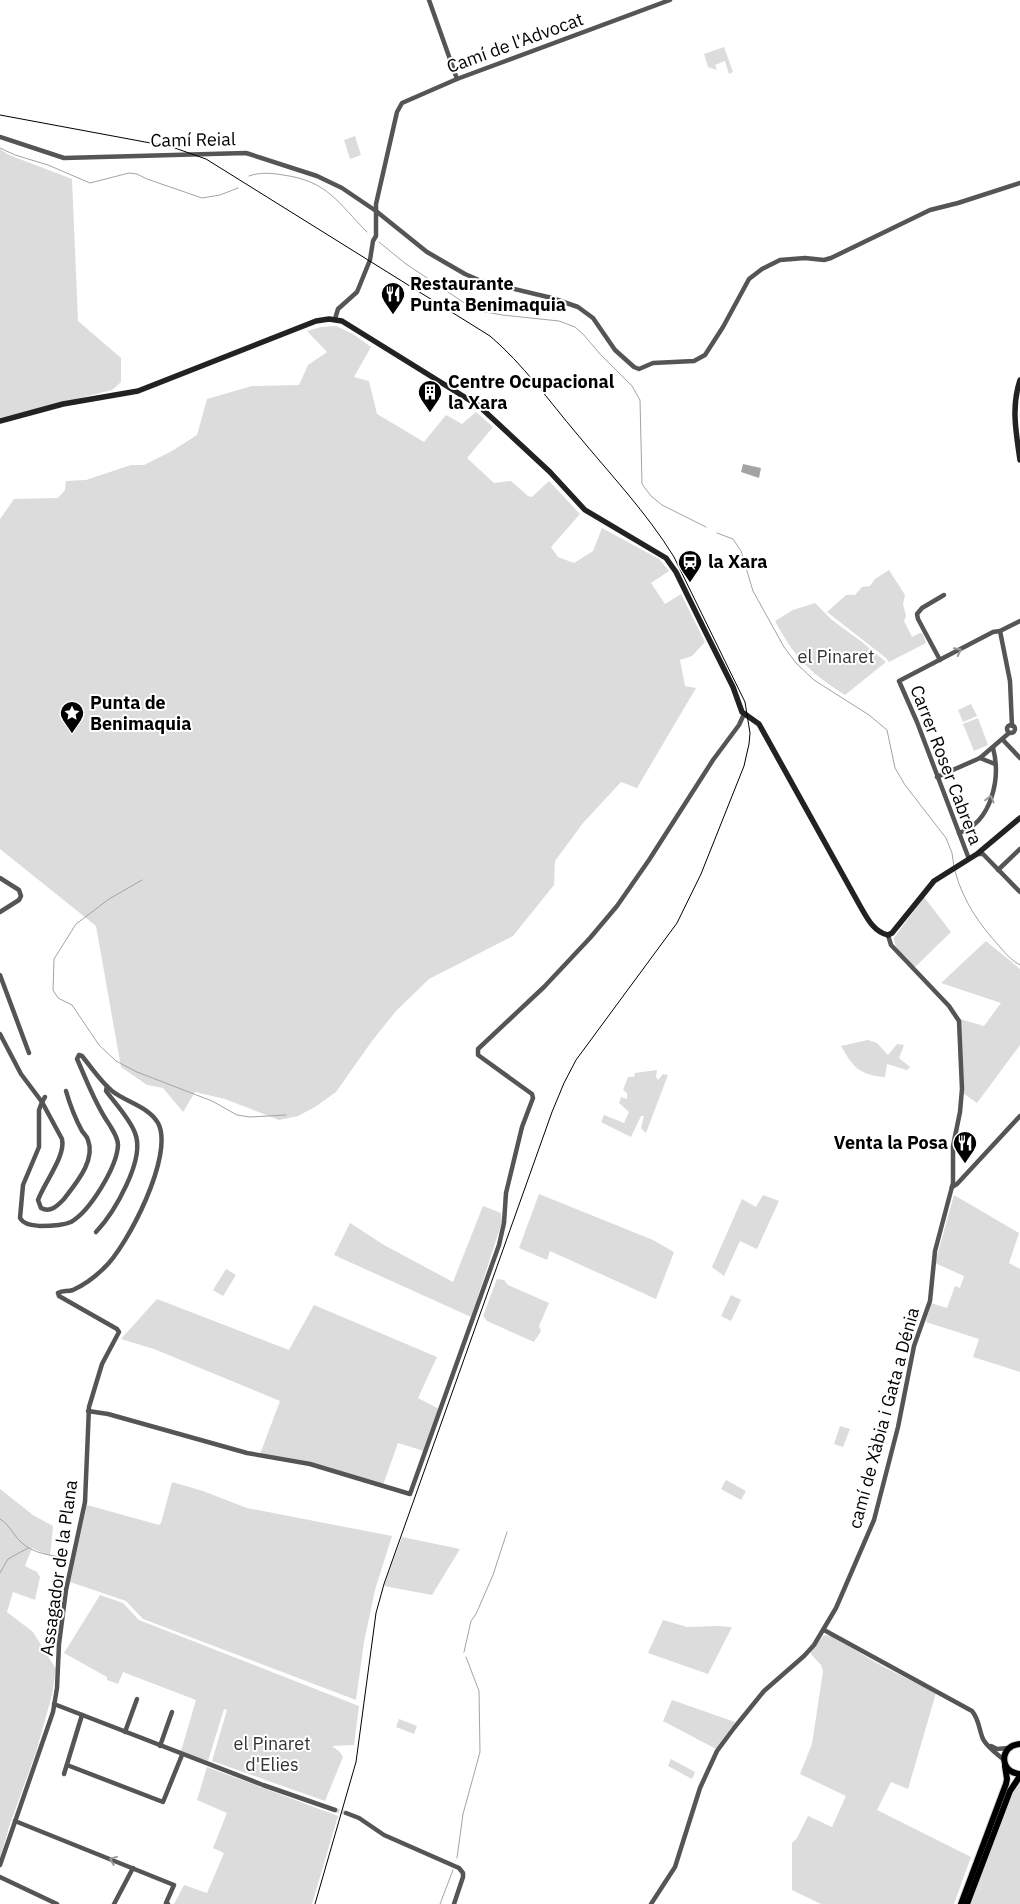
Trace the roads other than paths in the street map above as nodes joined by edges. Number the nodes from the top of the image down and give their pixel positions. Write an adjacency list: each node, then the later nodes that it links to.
1 (429, 0): 3 (street)
2 (670, 0): 3 (street, Camí de l'Advocat)
3 (457, 78): 6 (street, Camí de l'Advocat)
4 (0, 137): 6 (street, Camí Reial)
5 (1020, 183): 6 (street, Camí Reial)
6 (376, 211): 7 (street)
7 (336, 319): 9 (main road); 15 (main road)
8 (1020, 380): 10 (main road)
9 (0, 420)
10 (1020, 460)
11 (944, 595): 14 (street)
12 (1020, 621): 13 (street)
13 (1000, 631): 14 (street, one-way to 13); 16 (street)
14 (940, 660): 22 (street, Carrer Roser Cabrera)
15 (744, 714): 33 (main road); 44 (street)
16 (1016, 727): 17 (street)
17 (1003, 740): 18 (street); 20 (street)
18 (993, 748): 19 (street); 21 (street)
19 (980, 758): 21 (street); 22 (street)
20 (1020, 758)
21 (995, 764): 24 (street, one-way to 21)
22 (937, 777): 24 (street, Carrer Roser Cabrera)
23 (1019, 819): 26 (main road)
24 (959, 833): 27 (street, Carrer Roser Cabrera)
25 (1020, 849): 28 (street)
26 (980, 854): 27 (main road); 28 (street)
27 (968, 859): 33 (main road)
28 (998, 870): 31 (street)
29 (0, 878): 32 (street)
30 (1020, 883): 31 (street)
31 (1018, 891)
32 (0, 912)
33 (888, 935): 42 (street, camí de Xàbia i Gata a Dénia)
34 (0, 975): 36 (street)
35 (0, 1034): 40 (street)
36 (29, 1053)
37 (107, 1086): 40 (street); 43 (street); 44 (street, Assagador de la Plana)
38 (66, 1091): 40 (street)
39 (45, 1097): 40 (street)
40 (42, 1102)
41 (1020, 1116): 42 (street)
42 (952, 1187): 45 (street, camí de Xàbia i Gata a Dénia)
43 (96, 1232)
44 (88, 1411): 47 (street, Assagador de la Plana)
45 (824, 1630): 52 (street); 70 (street, camí de Xàbia i Gata a Dénia)
46 (137, 1699): 50 (street)
47 (54, 1704): 49 (street); 62 (street, Assagador de la Plana)
48 (172, 1712): 53 (street)
49 (82, 1715): 50 (street); 57 (street)
50 (125, 1732): 53 (street)
51 (1019, 1742): 54 (main road)
52 (987, 1745): 54 (street); 56 (street)
53 (160, 1746): 55 (street)
54 (1008, 1748): 56 (main road)
55 (182, 1755): 57 (street); 60 (street)
56 (1004, 1763): 59 (main road); 71 (main road)
57 (67, 1765): 58 (street)
58 (64, 1774)
59 (1020, 1775): 72 (main road)
60 (335, 1810)
61 (346, 1814): 69 (street)
62 (15, 1821): 63 (street, Assagador de la Plana); 64 (street, one-way to 62)
63 (0, 1865)
64 (133, 1868): 67 (street); 68 (street)
65 (0, 1877): 66 (street)
66 (57, 1904)
67 (114, 1904)
68 (167, 1904)
69 (454, 1904)
70 (652, 1904)
71 (961, 1904)
72 (967, 1904)

